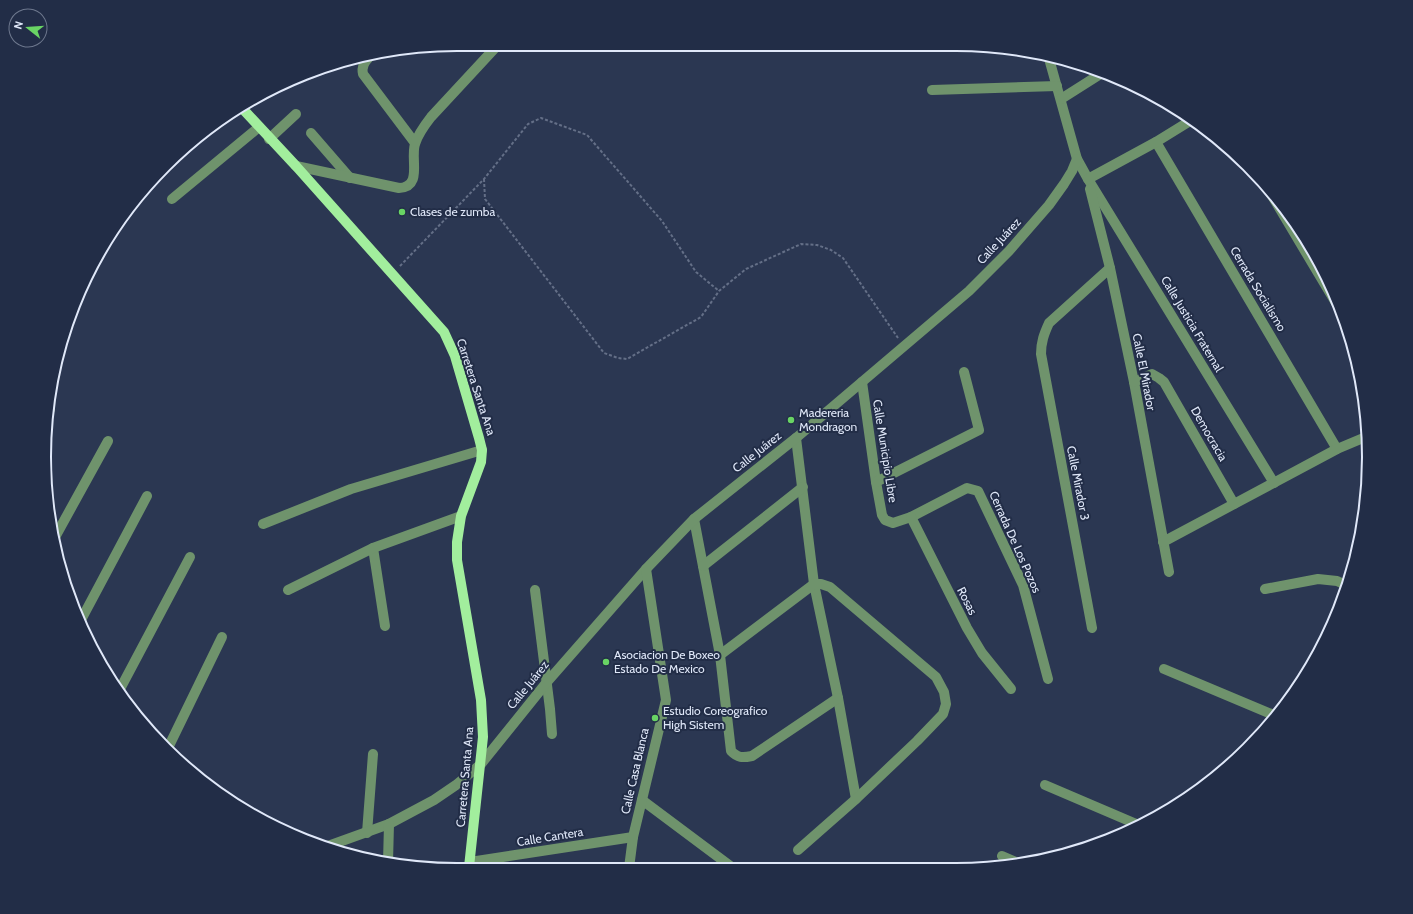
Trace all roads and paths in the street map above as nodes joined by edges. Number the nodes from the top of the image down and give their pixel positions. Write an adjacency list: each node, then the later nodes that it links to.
1 (492, 51): 15 (street)
2 (365, 62): 15 (street)
3 (1050, 63): 5 (street)
4 (1096, 77): 7 (street)
5 (1057, 86): 6 (street); 7 (street)
6 (932, 90)
7 (1061, 99): 16 (street)
8 (244, 111): 11 (main road, Carretera Santa Ana)
9 (296, 114): 13 (street)
10 (1187, 123): 14 (street)
11 (259, 127): 13 (main road, Carretera Santa Ana); 21 (street)
12 (311, 133): 18 (street)
13 (270, 139): 17 (main road, Carretera Santa Ana)
14 (1156, 142): 20 (street); 34 (street, Cerrada Socialismo)
15 (415, 143): 18 (street)
16 (1077, 159): 20 (street); 27 (street, Calle Juárez)
17 (296, 166): 18 (street); 25 (main road, Carretera Santa Ana)
18 (350, 178)
19 (484, 179): 25 (path); 26 (path); 26 (path)
20 (1088, 179): 23 (street, Calle El Mirador); 37 (street, Calle Justicia Fraternal)
21 (172, 199)
22 (1290, 225): 24 (street)
23 (1110, 268): 30 (street, Calle El Mirador); 59 (street, Calle Mirador 3)
24 (1316, 270)
25 (392, 274): 35 (main road, Carretera Santa Ana)
26 (720, 291): 27 (path)
27 (904, 347): 29 (street, Calle Juárez)
28 (964, 372): 36 (street)
29 (862, 382): 31 (street, Calle Juárez); 36 (street, Calle Municipio Libre)
30 (1134, 382): 40 (street, Democracia); 46 (street, Calle El Mirador)
31 (796, 438): 38 (street); 43 (street, Calle Juárez)
32 (1361, 439): 34 (street)
33 (108, 441): 45 (street)
34 (1337, 449): 37 (street)
35 (482, 450): 41 (main road, Carretera Santa Ana); 44 (street)
36 (876, 482): 42 (street, Calle Municipio Libre)
37 (1274, 483): 40 (street)
38 (803, 487): 49 (street); 53 (street)
39 (147, 496): 57 (street)
40 (1234, 504): 46 (street)
41 (461, 516): 47 (street); 72 (main road, Carretera Santa Ana)
42 (911, 518): 63 (street, Cerrada De Los Pozos); 66 (street, Rosas)
43 (694, 519): 49 (street); 50 (street, Calle Juárez)
44 (263, 524)
45 (58, 531)
46 (1163, 542): 51 (street, Calle El Mirador)
47 (373, 548): 55 (street); 58 (street)
48 (190, 557): 65 (street)
49 (703, 566): 61 (street)
50 (646, 569): 64 (street, Calle Juárez); 75 (street, Calle Casa Blanca)
51 (1169, 572)
52 (1342, 583): 54 (street)
53 (814, 584): 61 (street); 67 (street); 74 (street)
54 (1266, 589)
55 (288, 590)
56 (535, 590): 64 (street)
57 (83, 615)
58 (385, 626)
59 (1092, 628)
60 (222, 637): 70 (street)
61 (720, 655): 67 (street)
62 (1164, 669): 68 (street)
63 (1048, 679)
64 (547, 682): 69 (street); 72 (street, Calle Juárez)
65 (122, 686)
66 (1011, 689)
67 (838, 698): 74 (street)
68 (1270, 714)
69 (552, 734)
70 (170, 744)
71 (373, 754): 78 (street)
72 (481, 764): 77 (street, Calle Juárez); 85 (main road, Carretera Santa Ana)
73 (1045, 785): 76 (street)
74 (856, 799): 81 (street)
75 (642, 800): 79 (street, Calle Casa Blanca); 88 (street)
76 (1133, 822)
77 (389, 824): 78 (street, Calle Juárez); 83 (street)
78 (367, 833): 80 (street, Calle Juárez)
79 (633, 837): 86 (street, Calle Cantera); 87 (street, Calle Casa Blanca)
80 (335, 844)
81 (798, 850)
82 (1002, 856): 84 (street)
83 (388, 857)
84 (1010, 860)
85 (469, 863)
86 (481, 863)
87 (630, 863)
88 (726, 863)

